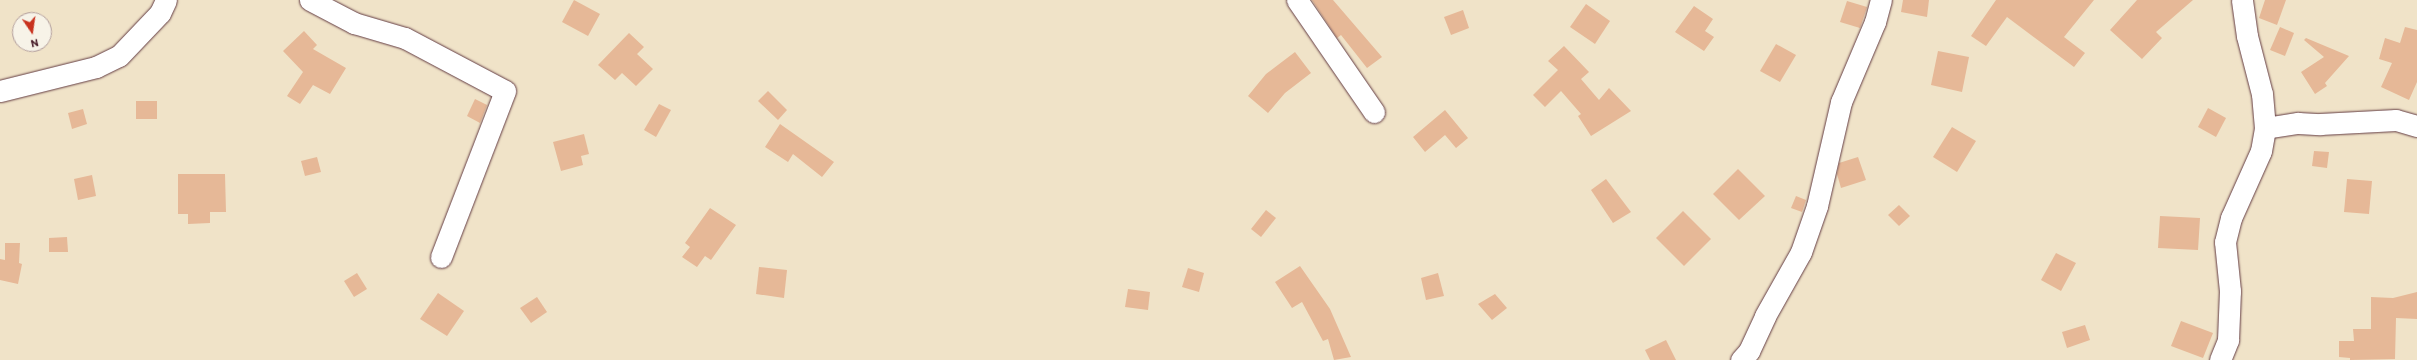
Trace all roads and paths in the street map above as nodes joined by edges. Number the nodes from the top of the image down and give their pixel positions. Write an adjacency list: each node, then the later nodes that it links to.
1 (166, 0): 6 (street)
2 (310, 0): 10 (street)
3 (1297, 0): 7 (street)
4 (1881, 0): 11 (street)
5 (2242, 0): 9 (street)
6 (0, 91)
7 (1374, 112)
8 (2417, 126): 9 (street)
9 (2265, 128): 12 (street)
10 (441, 257)
11 (1741, 360)
12 (2220, 360)

